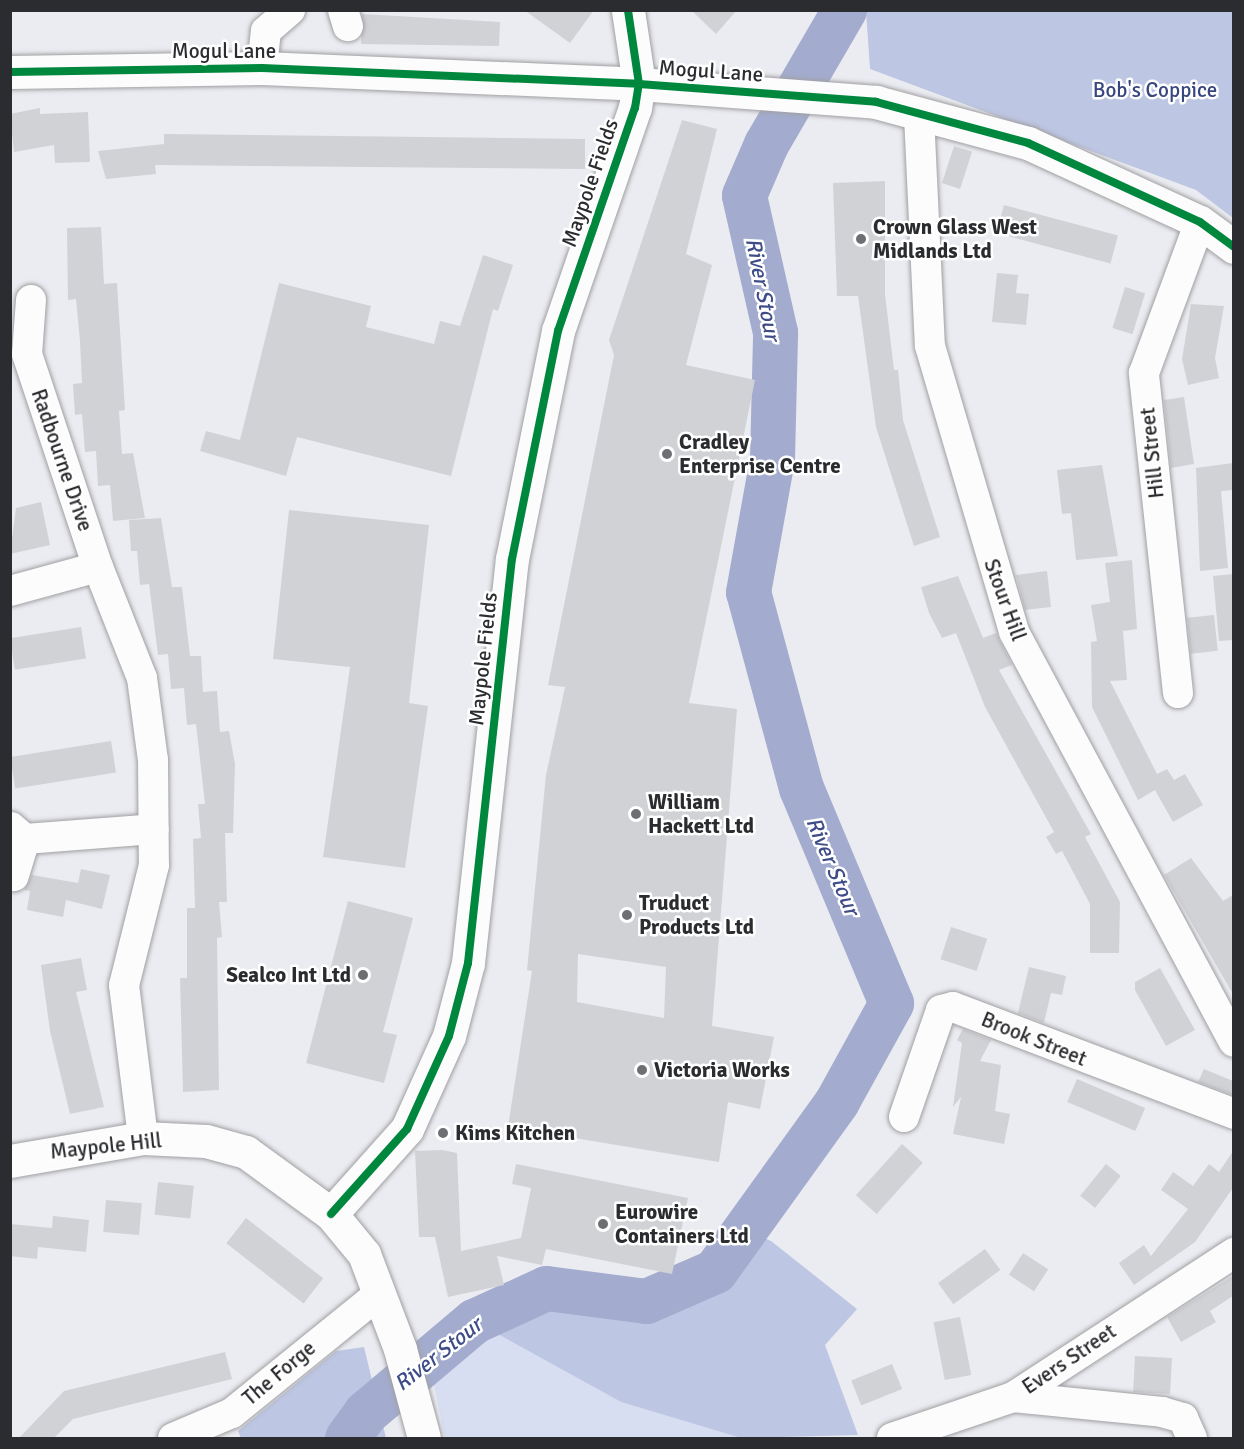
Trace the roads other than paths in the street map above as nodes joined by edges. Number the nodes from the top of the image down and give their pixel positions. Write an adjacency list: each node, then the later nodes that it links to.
1 (290, 10): 3 (street)
2 (628, 10): 5 (street)
3 (262, 68): 4 (street, Mogul Lane); 5 (street, Mogul Lane)
4 (10, 72)
5 (639, 84): 6 (street, Mogul Lane); 22 (street, Maypole Fields)
6 (919, 114): 7 (street, Mogul Lane); 17 (street, Stour Hill)
7 (1200, 222): 8 (street, Mogul Lane); 13 (street, Hill Street)
8 (1233, 248)
9 (31, 300): 10 (street, Radbourne Drive)
10 (19, 355): 11 (street, Radbourne Drive)
11 (98, 567): 12 (street); 14 (street, Radbourne Drive)
12 (10, 591)
13 (1178, 693)
14 (154, 829): 15 (street); 20 (street, Radbourne Drive)
15 (18, 833): 16 (street)
16 (14, 876)
17 (1233, 1042)
18 (1233, 1114): 19 (street, Brook Street)
19 (904, 1117)
20 (143, 1138): 21 (street, Maypole Hill); 22 (street, Maypole Hill)
21 (10, 1161)
22 (331, 1214): 24 (street, Maypole Hill)
23 (1233, 1253): 25 (street, Evers Street)
24 (379, 1294): 26 (street, The Forge); 27 (street, Maypole Hill)
25 (1013, 1397): 28 (street, Evers Street); 29 (street)
26 (173, 1438)
27 (424, 1438)
28 (892, 1438)
29 (1192, 1438)

